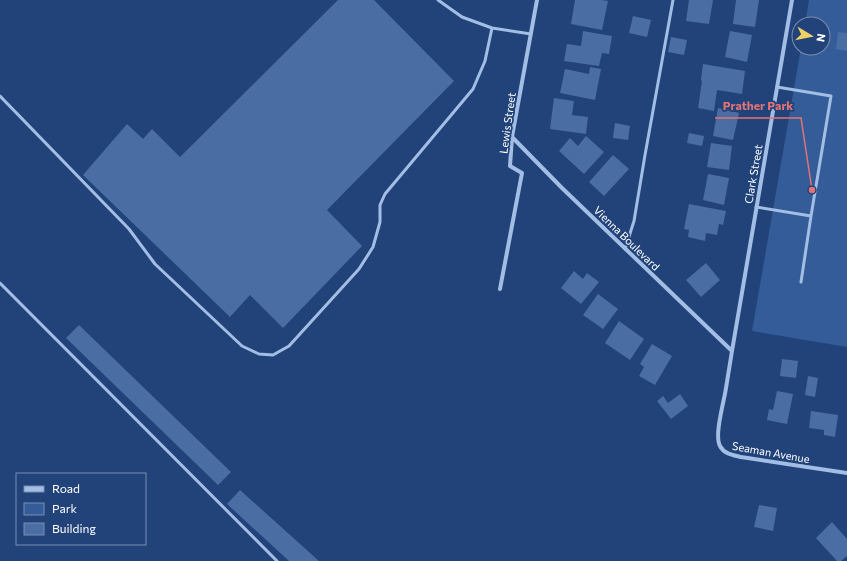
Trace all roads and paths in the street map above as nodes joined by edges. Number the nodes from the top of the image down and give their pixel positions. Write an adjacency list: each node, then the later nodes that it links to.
1 (438, 0): 5 (lane)
2 (537, 0): 6 (street, Lewis Street)
3 (673, 0): 12 (lane)
4 (792, 0): 7 (street, Clark Street)
5 (492, 28): 6 (lane); 8 (lane)
6 (531, 34): 9 (street, Lewis Street)
7 (777, 87): 10 (street, Clark Street); 11 (lane)
8 (0, 96)
9 (512, 137): 12 (street, Vienna Boulevard); 15 (street, Lewis Street)
10 (756, 207): 11 (lane); 16 (street, Clark Street)
11 (811, 216): 13 (lane)
12 (625, 249): 16 (street, Vienna Boulevard)
13 (801, 282)
14 (0, 284): 18 (lane)
15 (500, 289)
16 (732, 351): 17 (street, Seaman Avenue)
17 (847, 473)
18 (277, 561)

